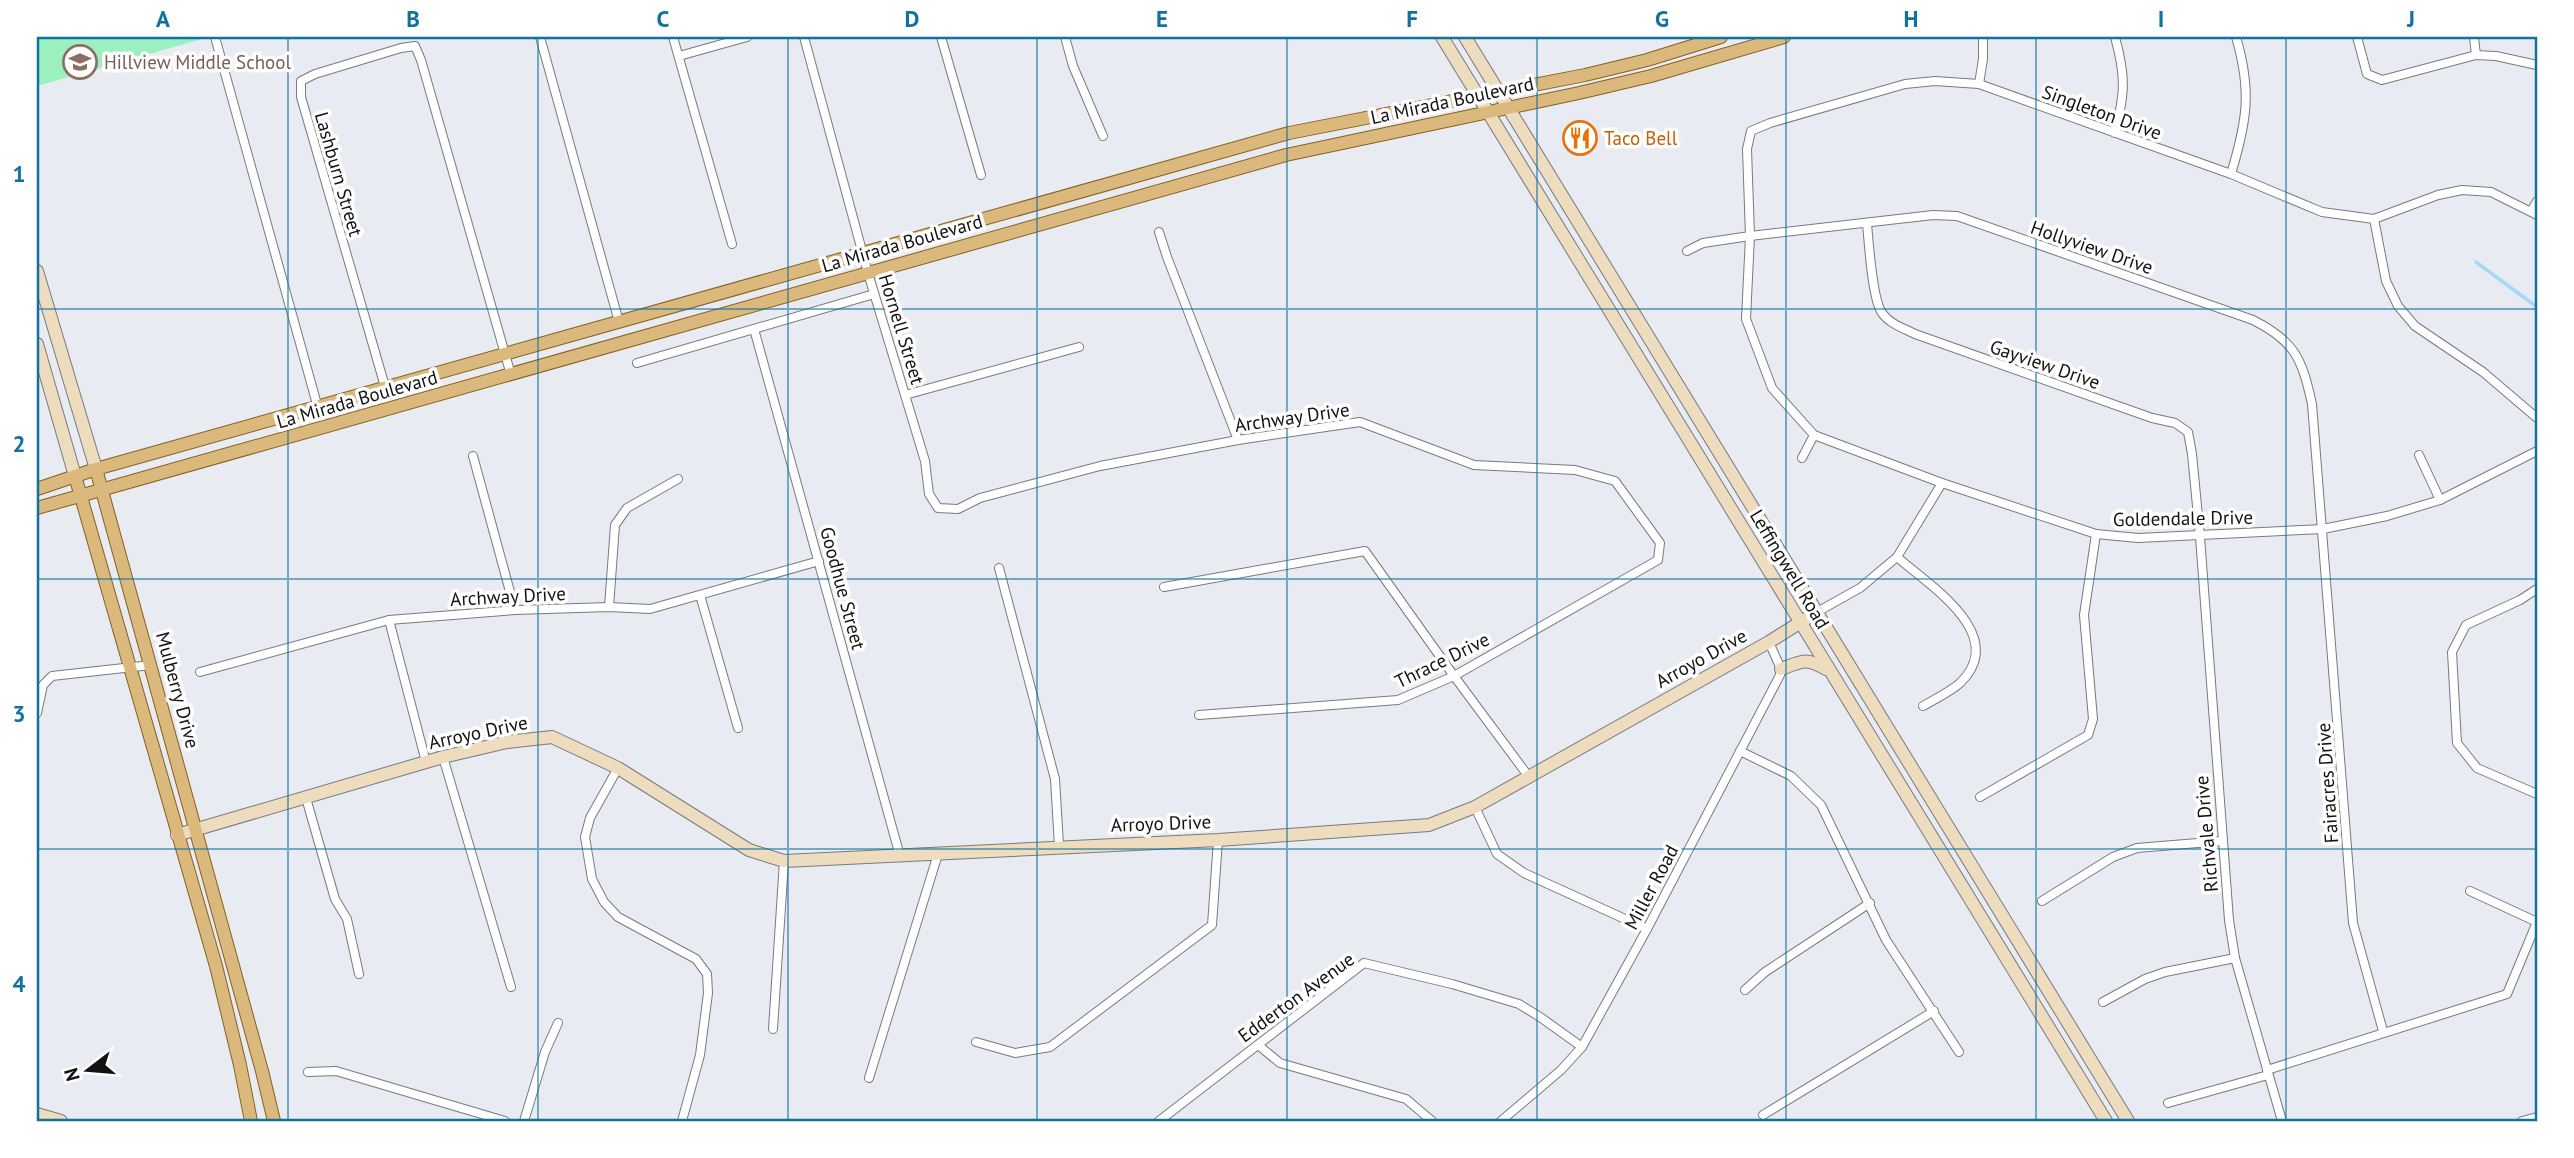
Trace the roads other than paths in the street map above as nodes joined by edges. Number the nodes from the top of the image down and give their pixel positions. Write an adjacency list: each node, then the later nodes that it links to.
1 (215, 37): 50 (street)
2 (540, 37): 41 (street)
3 (673, 37): 18 (street)
4 (747, 37): 18 (street)
5 (804, 37): 37 (street, Hornell Street)
6 (941, 37): 28 (street)
7 (1065, 37): 26 (street)
8 (1442, 37): 22 (main road, Leffingwell Road)
9 (1465, 37): 21 (main road, Leffingwell Road)
10 (1721, 37): 21 (main road, La Mirada Boulevard)
11 (1784, 37): 23 (main road, La Mirada Boulevard)
12 (1983, 37): 20 (street)
13 (2115, 37): 25 (street)
14 (2236, 37): 27 (street)
15 (2357, 37): 17 (street)
16 (2474, 37): 17 (street)
17 (2476, 55): 19 (street)
18 (679, 56): 35 (street)
19 (2537, 65)
20 (1979, 84): 25 (street, Singleton Drive); 34 (street, Singleton Drive)
21 (1498, 90): 22 (main road, La Mirada Boulevard); 23 (main road, Leffingwell Road)
22 (1477, 95): 24 (main road, Leffingwell Road); 37 (main road, La Mirada Boulevard)
23 (1508, 107): 24 (main road, La Mirada Boulevard); 80 (main road, Leffingwell Road)
24 (1488, 112): 39 (main road, La Mirada Boulevard); 82 (main road, Leffingwell Road)
25 (2115, 133): 27 (street, Singleton Drive)
26 (1103, 136)
27 (2231, 174): 31 (street, Singleton Drive)
28 (981, 175)
29 (2537, 201): 30 (street)
30 (2534, 212): 31 (street, Singleton Drive)
31 (2374, 219): 51 (street)
32 (1867, 224): 34 (street, Hollyview Drive); 68 (street, Hollyview Drive); 70 (street, Gayview Drive)
33 (1159, 232): 53 (street)
34 (1750, 236): 36 (street, Hollyview Drive); 52 (street, Goldendale Drive)
35 (732, 244)
36 (1687, 251)
37 (863, 253): 39 (street, Hornell Street); 41 (main road, La Mirada Boulevard)
38 (37, 271): 58 (main road, Mulberry Drive)
39 (868, 273): 40 (street, Hornell Street); 47 (main road, La Mirada Boulevard)
40 (874, 294): 42 (street); 49 (street, Hornell Street)
41 (619, 322): 45 (main road, La Mirada Boulevard)
42 (754, 329): 46 (street); 73 (street, Goodhue Street)
43 (37, 344): 59 (main road, Mulberry Drive)
44 (1079, 347): 49 (street)
45 (505, 355): 47 (street); 48 (main road, La Mirada Boulevard); 48 (street, Lashburn Street)
46 (637, 363)
47 (511, 375): 63 (main road, La Mirada Boulevard)
48 (386, 390): 50 (main road, La Mirada Boulevard)
49 (905, 396): 67 (street, Hornell Street)
50 (318, 408): 58 (main road, La Mirada Boulevard)
51 (2537, 418)
52 (1814, 435): 57 (street); 61 (street, Goldendale Drive)
53 (1238, 440): 67 (street, Archway Drive); 71 (street, Archway Drive)
54 (2537, 451): 65 (street, Goldendale Drive)
55 (2419, 455): 65 (street)
56 (473, 456): 79 (street)
57 (1802, 458)
58 (96, 469): 59 (main road, La Mirada Boulevard); 63 (main road, Mulberry Drive)
59 (75, 477): 62 (main road, La Mirada Boulevard); 64 (main road, Mulberry Drive)
60 (678, 479): 78 (street)
61 (1942, 483): 69 (street, Goldendale Drive); 72 (street, Arroyo Drive)
62 (37, 489)
63 (103, 491): 64 (main road, La Mirada Boulevard); 84 (main road, Mulberry Drive)
64 (80, 496): 66 (main road, La Mirada Boulevard); 85 (main road, Mulberry Drive)
65 (2440, 500): 68 (street, Goldendale Drive)
66 (37, 508)
67 (938, 508)
68 (2323, 529): 70 (street, Goldendale Drive); 124 (street, Fairacres Drive)
69 (2096, 534): 70 (street, Goldendale Drive); 100 (street)
70 (2200, 537): 106 (street, Richvale Drive)
71 (1660, 542): 89 (street, Thrace Drive)
72 (1897, 557): 80 (street, Arroyo Drive); 90 (street)
73 (819, 561): 77 (street, Archway Drive); 109 (street, Goodhue Street)
74 (999, 568): 107 (street)
75 (1164, 587): 89 (street)
76 (2537, 589): 99 (street)
77 (700, 595): 78 (street, Archway Drive); 93 (street)
78 (608, 607): 79 (street, Archway Drive)
79 (515, 610): 81 (street, Archway Drive)
80 (1817, 612): 82 (main road, Arroyo Drive); 146 (main road, Leffingwell Road)
81 (389, 620): 88 (street, Archway Drive); 96 (street)
82 (1800, 622): 83 (main road, Arroyo Drive); 87 (main road, Leffingwell Road)
83 (1769, 642): 86 (street); 98 (main road, Arroyo Drive)
84 (151, 665): 85 (street); 103 (main road, Mulberry Drive)
85 (130, 667): 91 (street); 104 (main road, Mulberry Drive)
86 (1781, 669): 87 (main road); 94 (street, Miller Road)
87 (1830, 671): 145 (main road, Leffingwell Road)
88 (200, 673)
89 (1454, 676): 92 (street, Thrace Drive); 98 (street)
90 (1923, 706)
91 (37, 713)
92 (1199, 715)
93 (738, 728)
94 (1740, 751): 113 (street); 115 (street, Miller Road)
95 (443, 757): 96 (main road, Arroyo Drive); 97 (main road, Arroyo Drive); 118 (street)
96 (426, 762): 101 (main road, Arroyo Drive)
97 (618, 768): 110 (main road, Arroyo Drive); 141 (street)
98 (1529, 777): 102 (main road, Arroyo Drive)
99 (2537, 794)
100 (1980, 797)
101 (306, 798): 103 (main road, Arroyo Drive); 117 (street)
102 (1475, 807): 105 (main road, Arroyo Drive); 115 (street)
103 (196, 828): 104 (main road, Arroyo Drive); 138 (main road, Mulberry Drive)
104 (177, 835): 137 (main road, Mulberry Drive)
105 (1218, 840): 107 (main road, Arroyo Drive); 125 (street)
106 (2222, 841): 112 (street); 116 (street, Richvale Drive)
107 (1059, 846): 108 (main road, Arroyo Drive)
108 (938, 854): 109 (main road, Arroyo Drive); 131 (street)
109 (900, 856): 110 (main road, Arroyo Drive)
110 (784, 862): 123 (street)
111 (2470, 891): 114 (street)
112 (2042, 901)
113 (1870, 903): 119 (street); 121 (street)
114 (2537, 922): 124 (street)
115 (1647, 929): 127 (street, Miller Road)
116 (2235, 958): 120 (street); 130 (street, Richvale Drive)
117 (359, 974)
118 (511, 987)
119 (1745, 990)
120 (2102, 1002)
121 (1934, 1010): 128 (street); 134 (street)
122 (558, 1023): 140 (street)
123 (773, 1029)
124 (2383, 1031): 130 (street)
125 (976, 1042)
126 (1258, 1045): 127 (street, Edderton Avenue); 142 (street, Edderton Avenue); 143 (street)
127 (1582, 1047): 144 (street, Miller Road)
128 (1959, 1052)
129 (308, 1072): 139 (street)
130 (2267, 1072): 132 (street); 147 (street, Richvale Drive)
131 (869, 1078)
132 (2168, 1103)
133 (37, 1114): 136 (main road)
134 (1763, 1115)
135 (2537, 1117): 148 (street)
136 (61, 1121)
137 (251, 1121)
138 (274, 1121)
139 (505, 1121)
140 (524, 1121)
141 (682, 1121)
142 (1159, 1121)
143 (1432, 1121)
144 (1501, 1121)
145 (2106, 1121)
146 (2128, 1121)
147 (2282, 1121)
148 (2522, 1121)

